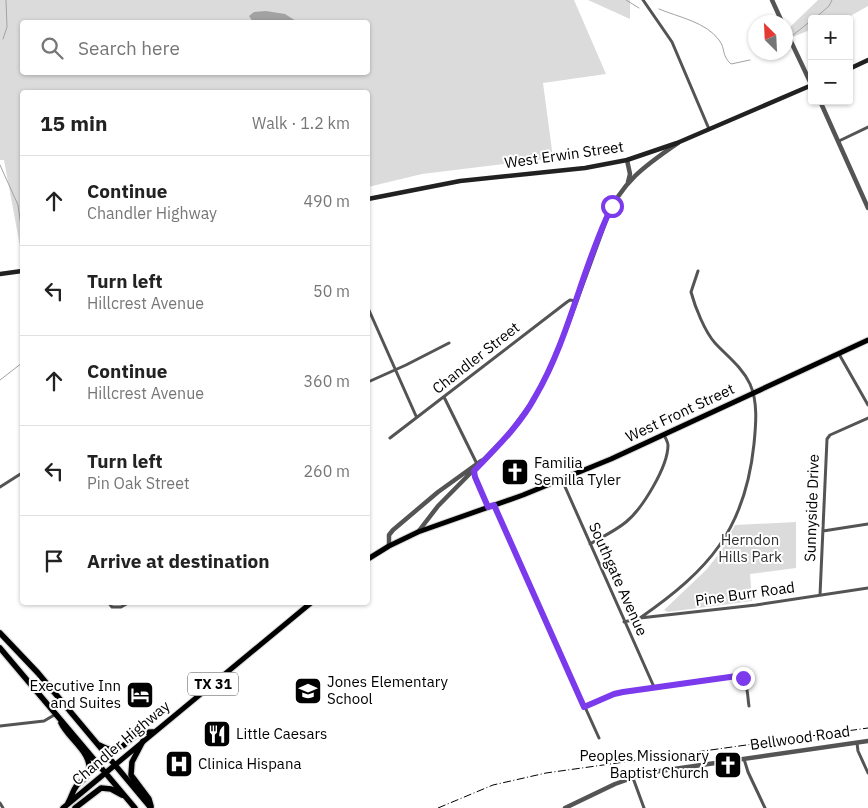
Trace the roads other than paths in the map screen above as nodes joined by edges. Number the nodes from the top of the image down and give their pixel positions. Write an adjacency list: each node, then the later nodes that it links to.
1 (643, 0): 11 (street)
2 (772, 0): 3 (street)
3 (779, 15)
4 (793, 46): 7 (street)
5 (868, 60): 6 (main road)
6 (853, 67)
7 (808, 79)
8 (808, 86): 11 (main road, West Erwin Street)
9 (822, 105): 13 (street)
10 (868, 127): 13 (street)
11 (709, 129): 12 (main road, West Erwin Street)
12 (683, 140): 14 (main road, West Erwin Street); 15 (street)
13 (839, 141): 17 (street)
14 (627, 160): 15 (street); 16 (main road, West Erwin Street)
15 (627, 183): 21 (street)
16 (370, 199)
17 (868, 208)
18 (698, 270): 28 (street)
19 (20, 271): 20 (main road)
20 (0, 274)
21 (576, 301): 29 (street, Chandler Street); 35 (street)
22 (370, 312): 26 (street)
23 (868, 340): 25 (main road, West Front Street)
24 (449, 343): 26 (street)
25 (839, 354): 28 (main road, West Front Street); 30 (street)
26 (396, 370): 27 (street); 31 (street)
27 (370, 381)
28 (753, 393): 33 (main road, West Front Street); 51 (street)
29 (444, 397): 31 (street, Chandler Street); 35 (street)
30 (868, 405)
31 (416, 416): 34 (street, Chandler Street)
32 (868, 418): 41 (street, Sunnyside Drive)
33 (664, 434): 37 (main road, West Front Street); 43 (street)
34 (390, 438)
35 (476, 467): 39 (street); 42 (street); 44 (street)
36 (20, 474): 38 (street)
37 (562, 480): 39 (main road, West Front Street); 43 (street, Southgate Avenue)
38 (0, 487)
39 (491, 506): 42 (main road, West Front Street); 57 (street)
40 (868, 524): 41 (street)
41 (822, 531): 47 (street, Sunnyside Drive)
42 (418, 532): 44 (main road, West Front Street)
43 (590, 544): 52 (street, Southgate Avenue)
44 (388, 546): 45 (main road)
45 (370, 558)
46 (868, 588): 47 (street, Pine Burr Road)
47 (820, 595): 51 (street, Pine Burr Road)
48 (110, 605): 49 (street)
49 (123, 605)
50 (308, 605): 60 (main road, Chandler Highway / TX 31)
51 (640, 618): 52 (street, Pine Burr Road)
52 (624, 622): 55 (street, Southgate Avenue)
53 (0, 633): 63 (highway)
54 (0, 648): 58 (highway)
55 (654, 687): 56 (street); 57 (street)
56 (749, 706)
57 (584, 707): 61 (street)
58 (57, 715): 59 (street); 68 (highway); 73 (highway)
59 (0, 726)
60 (154, 732): 62 (main road, Chandler Highway / TX 31); 63 (highway)
61 (599, 738)
62 (143, 741): 67 (main road, Chandler Highway / TX 31); 78 (highway)
63 (96, 742): 67 (highway)
64 (868, 742): 65 (street, Bellwood Road)
65 (857, 743): 66 (street, Bellwood Road); 69 (street)
66 (744, 759): 70 (street, Bellwood Road); 81 (street)
67 (115, 765): 68 (highway, Chandler Highway / TX 31); 78 (highway)
68 (106, 772): 71 (highway); 73 (highway, Chandler Highway / TX 31)
69 (868, 772)
70 (633, 777): 79 (street, Bellwood Road); 80 (street)
71 (126, 797): 76 (highway); 77 (highway)
72 (0, 803): 74 (street)
73 (68, 804): 75 (highway, Chandler Highway / TX 31)
74 (3, 808)
75 (63, 808)
76 (75, 808)
77 (135, 808)
78 (151, 808)
79 (565, 808)
80 (644, 808)
81 (765, 808)

